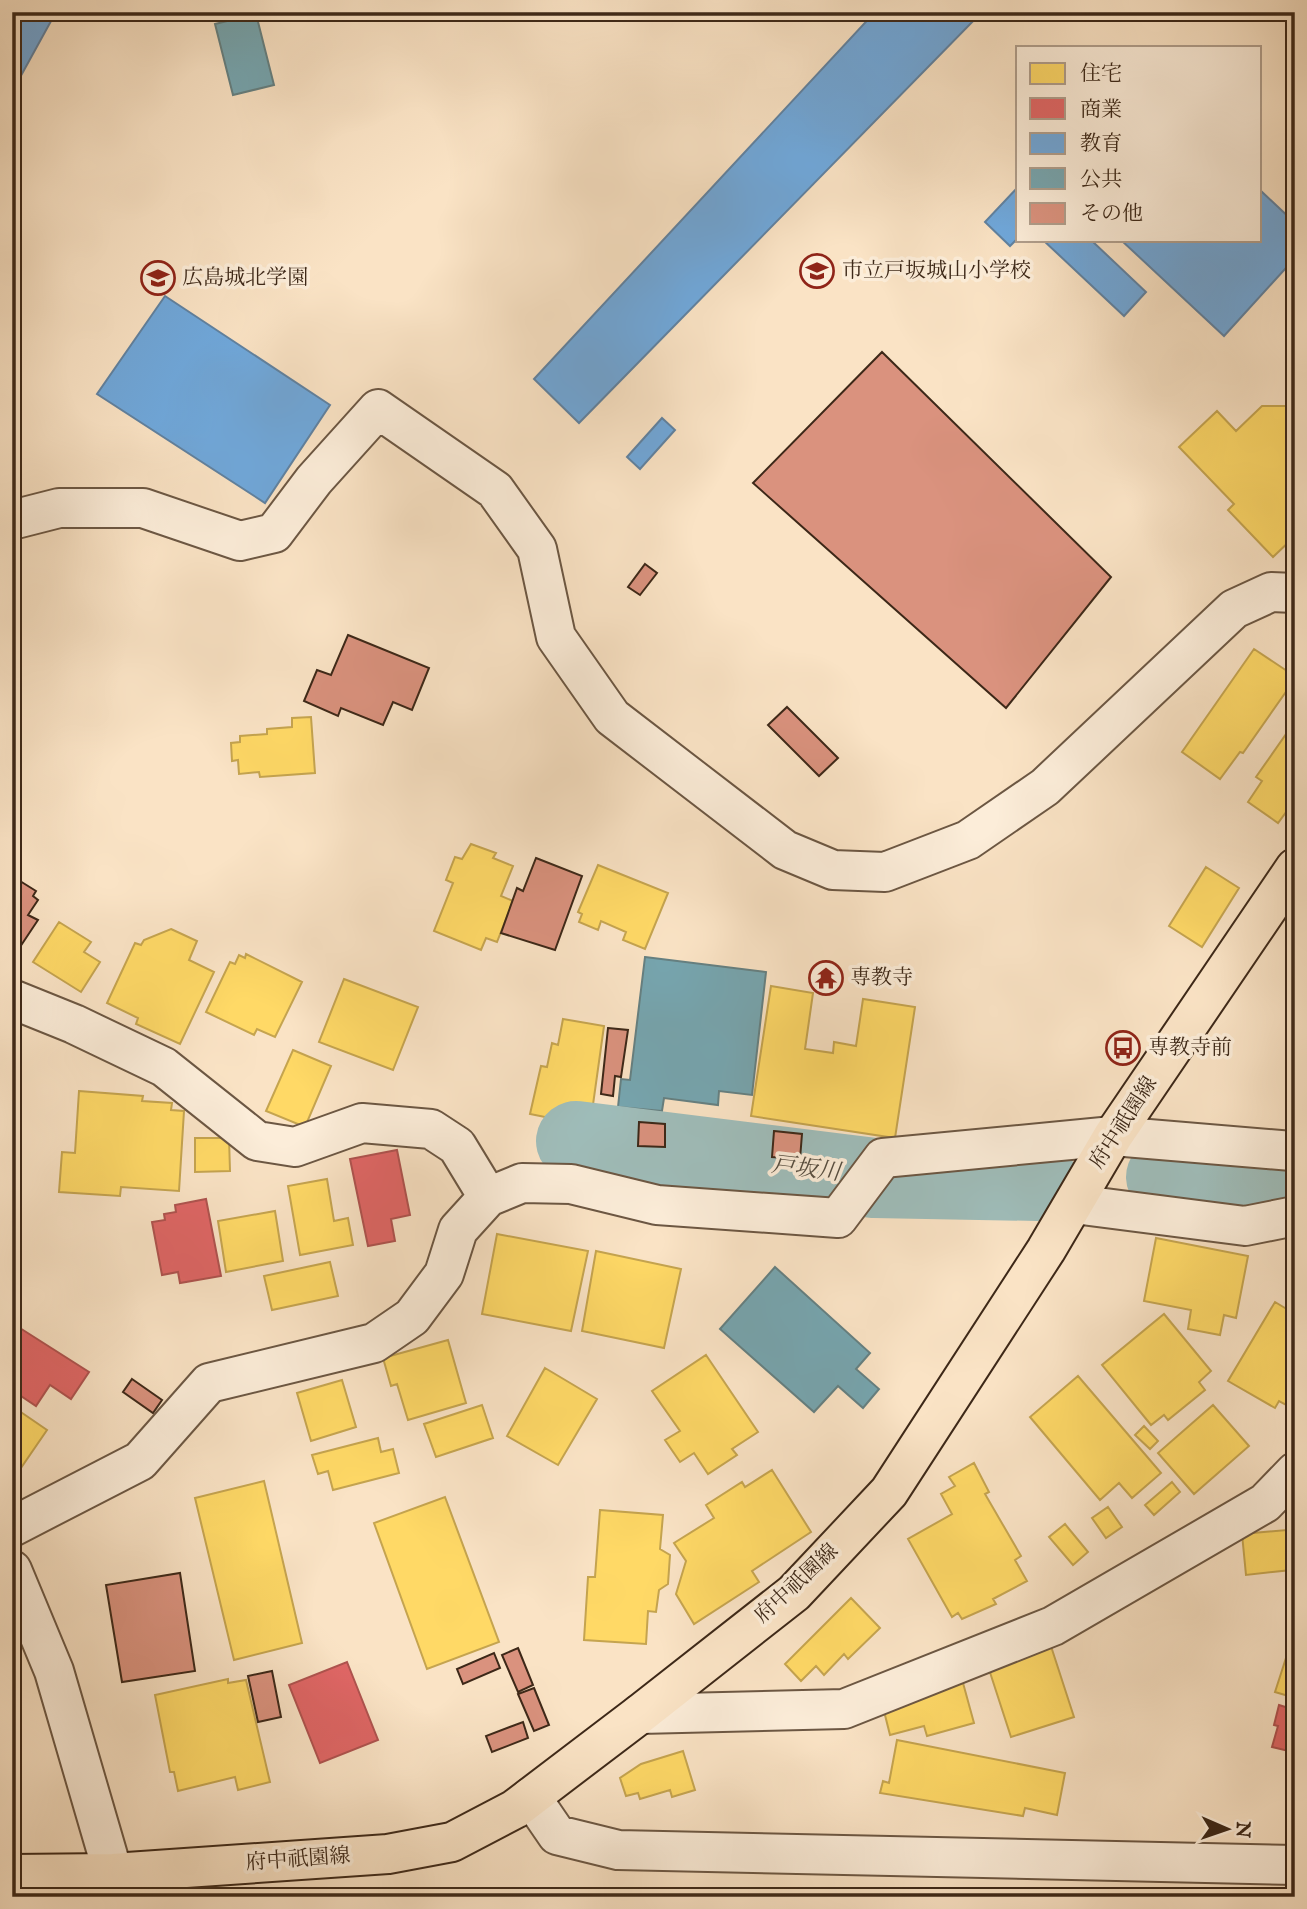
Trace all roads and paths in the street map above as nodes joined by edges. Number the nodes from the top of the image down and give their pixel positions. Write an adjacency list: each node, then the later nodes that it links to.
1 (12, 520): 2 (street)
2 (1295, 593)
3 (1295, 868): 5 (main road, 府中祇園線)
4 (12, 999): 7 (street)
5 (1113, 1136): 6 (street); 7 (street); 8 (main road, 府中祇園線)
6 (1294, 1151)
7 (488, 1197): 11 (street)
8 (1074, 1204): 9 (street); 13 (main road, 府中祇園線)
9 (1295, 1216)
10 (1295, 1472): 13 (street)
11 (12, 1527)
12 (12, 1570): 17 (street)
13 (640, 1714): 14 (main road, 府中祇園線)
14 (530, 1797): 15 (street); 17 (main road, 府中祇園線)
15 (1295, 1865)
16 (12, 1874): 17 (main road, 府中祇園線)
17 (113, 1885)

